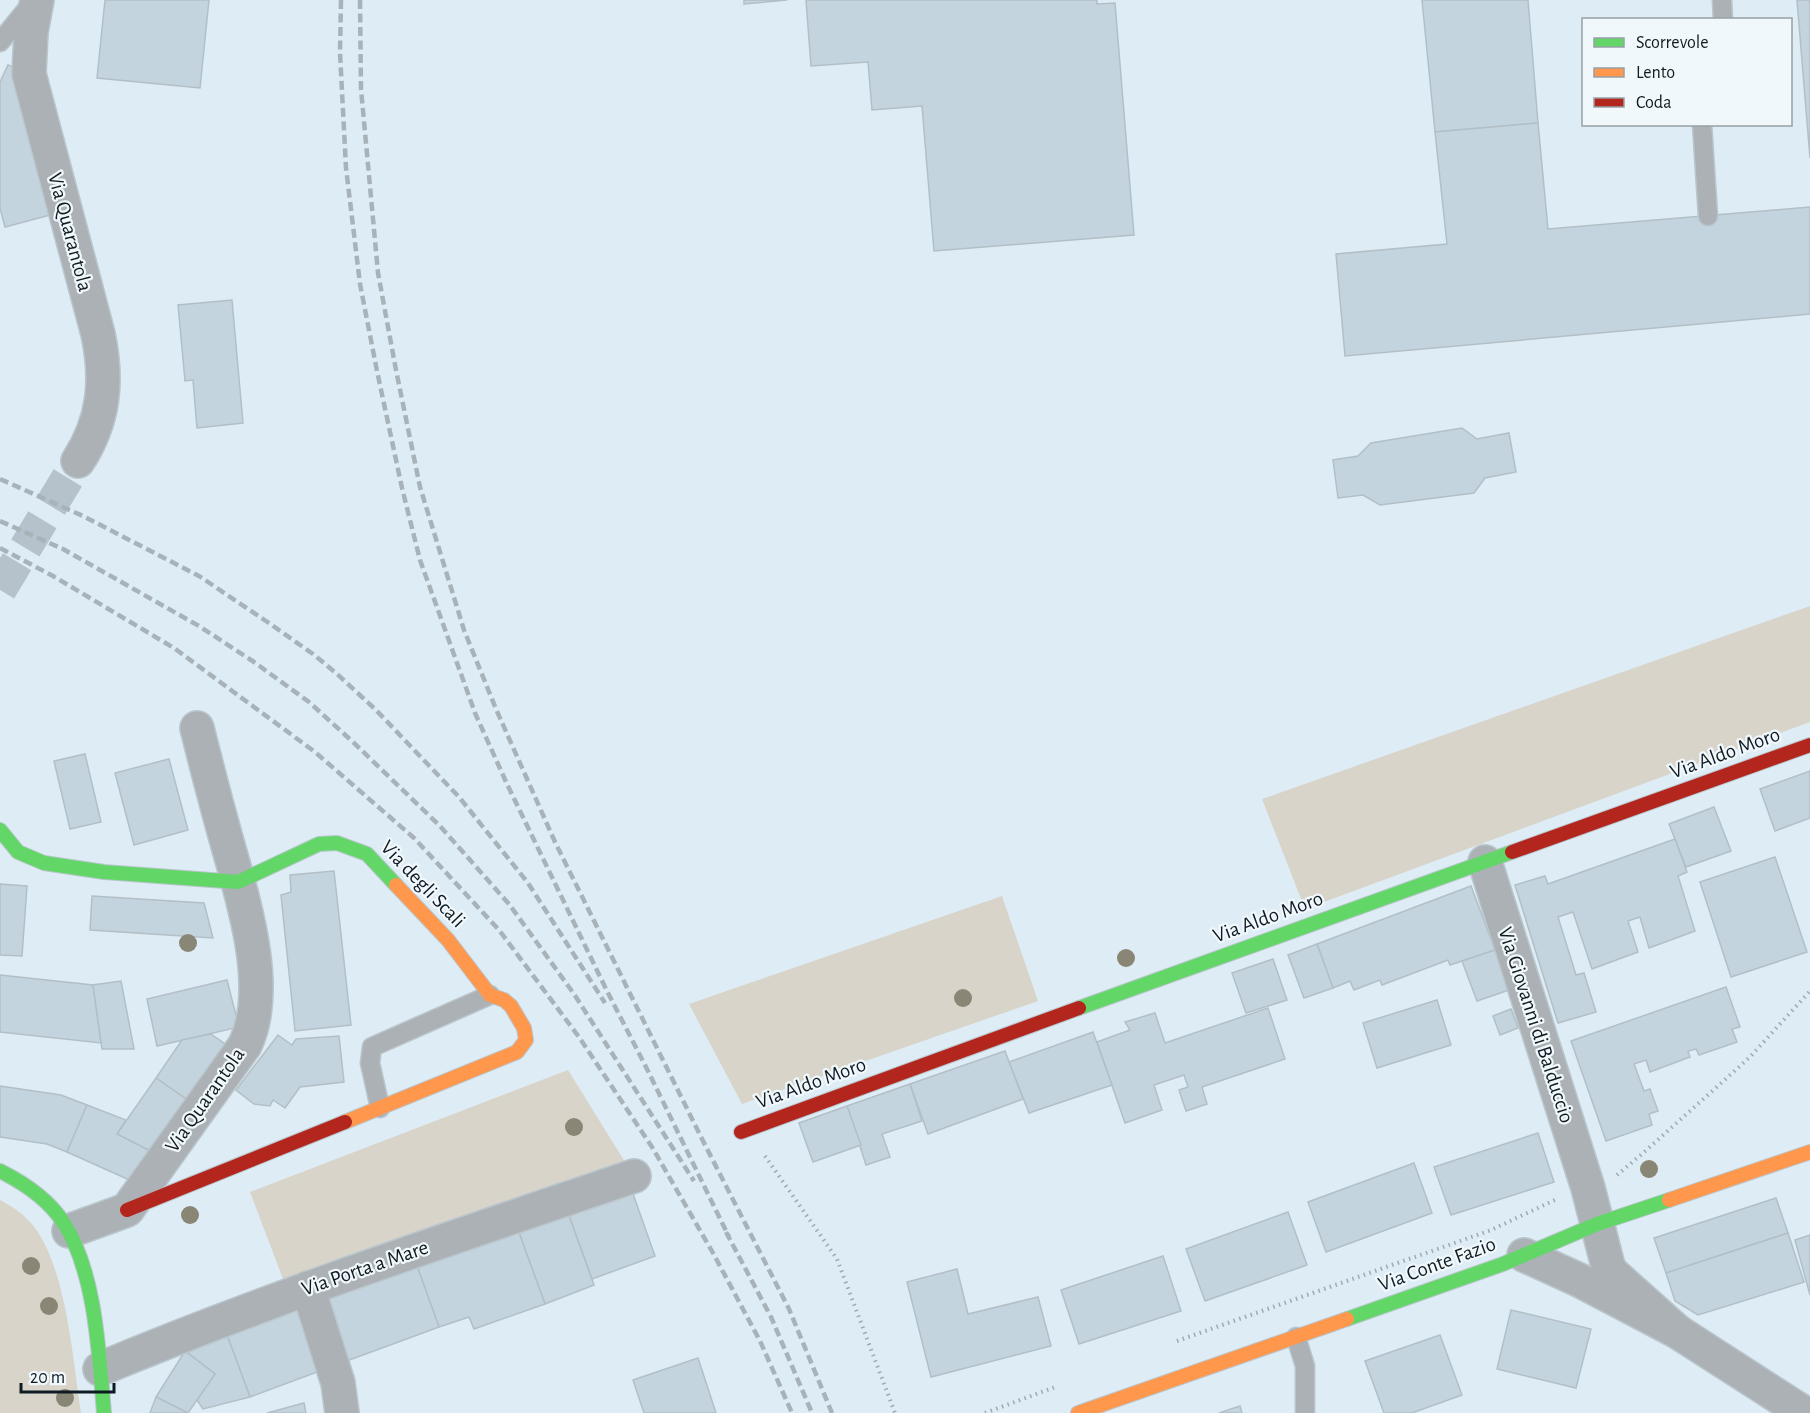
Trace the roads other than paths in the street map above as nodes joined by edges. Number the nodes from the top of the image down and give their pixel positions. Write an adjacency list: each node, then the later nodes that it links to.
1 (36, 0): 4 (lane); 7 (street, Via Quarantola)
2 (1722, 0): 3 (lane)
3 (1723, 18)
4 (0, 42)
5 (1702, 126): 6 (lane)
6 (1708, 216)
7 (78, 461)
8 (197, 728): 14 (street, Via Quarantola)
9 (1810, 745): 13 (street, Via Aldo Moro)
10 (0, 830): 11 (street)
11 (18, 852): 12 (lane); 14 (street)
12 (0, 854)
13 (1485, 862): 17 (street, Via Aldo Moro); 22 (street, Via Giovanni di Balduccio)
14 (238, 882): 15 (street, Via degli Scali); 21 (street, Via Quarantola)
15 (490, 995): 16 (lane); 16 (street, Via degli Scali)
16 (380, 1108): 21 (street, Via degli Scali)
17 (744, 1131)
18 (1810, 1152): 22 (street, Via Conte Fazio)
19 (0, 1171): 23 (street)
20 (634, 1176): 25 (street, Via Porta a Mare)
21 (127, 1210): 23 (street)
22 (1597, 1224): 24 (street, Via Conte Fazio); 26 (street)
23 (69, 1231): 28 (street)
24 (1524, 1255): 26 (street); 27 (street, Via Conte Fazio)
25 (308, 1288): 28 (street, Via Porta a Mare); 31 (street)
26 (1678, 1332): 34 (street)
27 (1296, 1337): 29 (street, Via Conte Fazio); 33 (lane)
28 (100, 1369): 30 (street)
29 (1126, 1405): 32 (street, Via Conte Fazio)
30 (104, 1413)
31 (342, 1413)
32 (1078, 1413)
33 (1305, 1413)
34 (1804, 1413)

